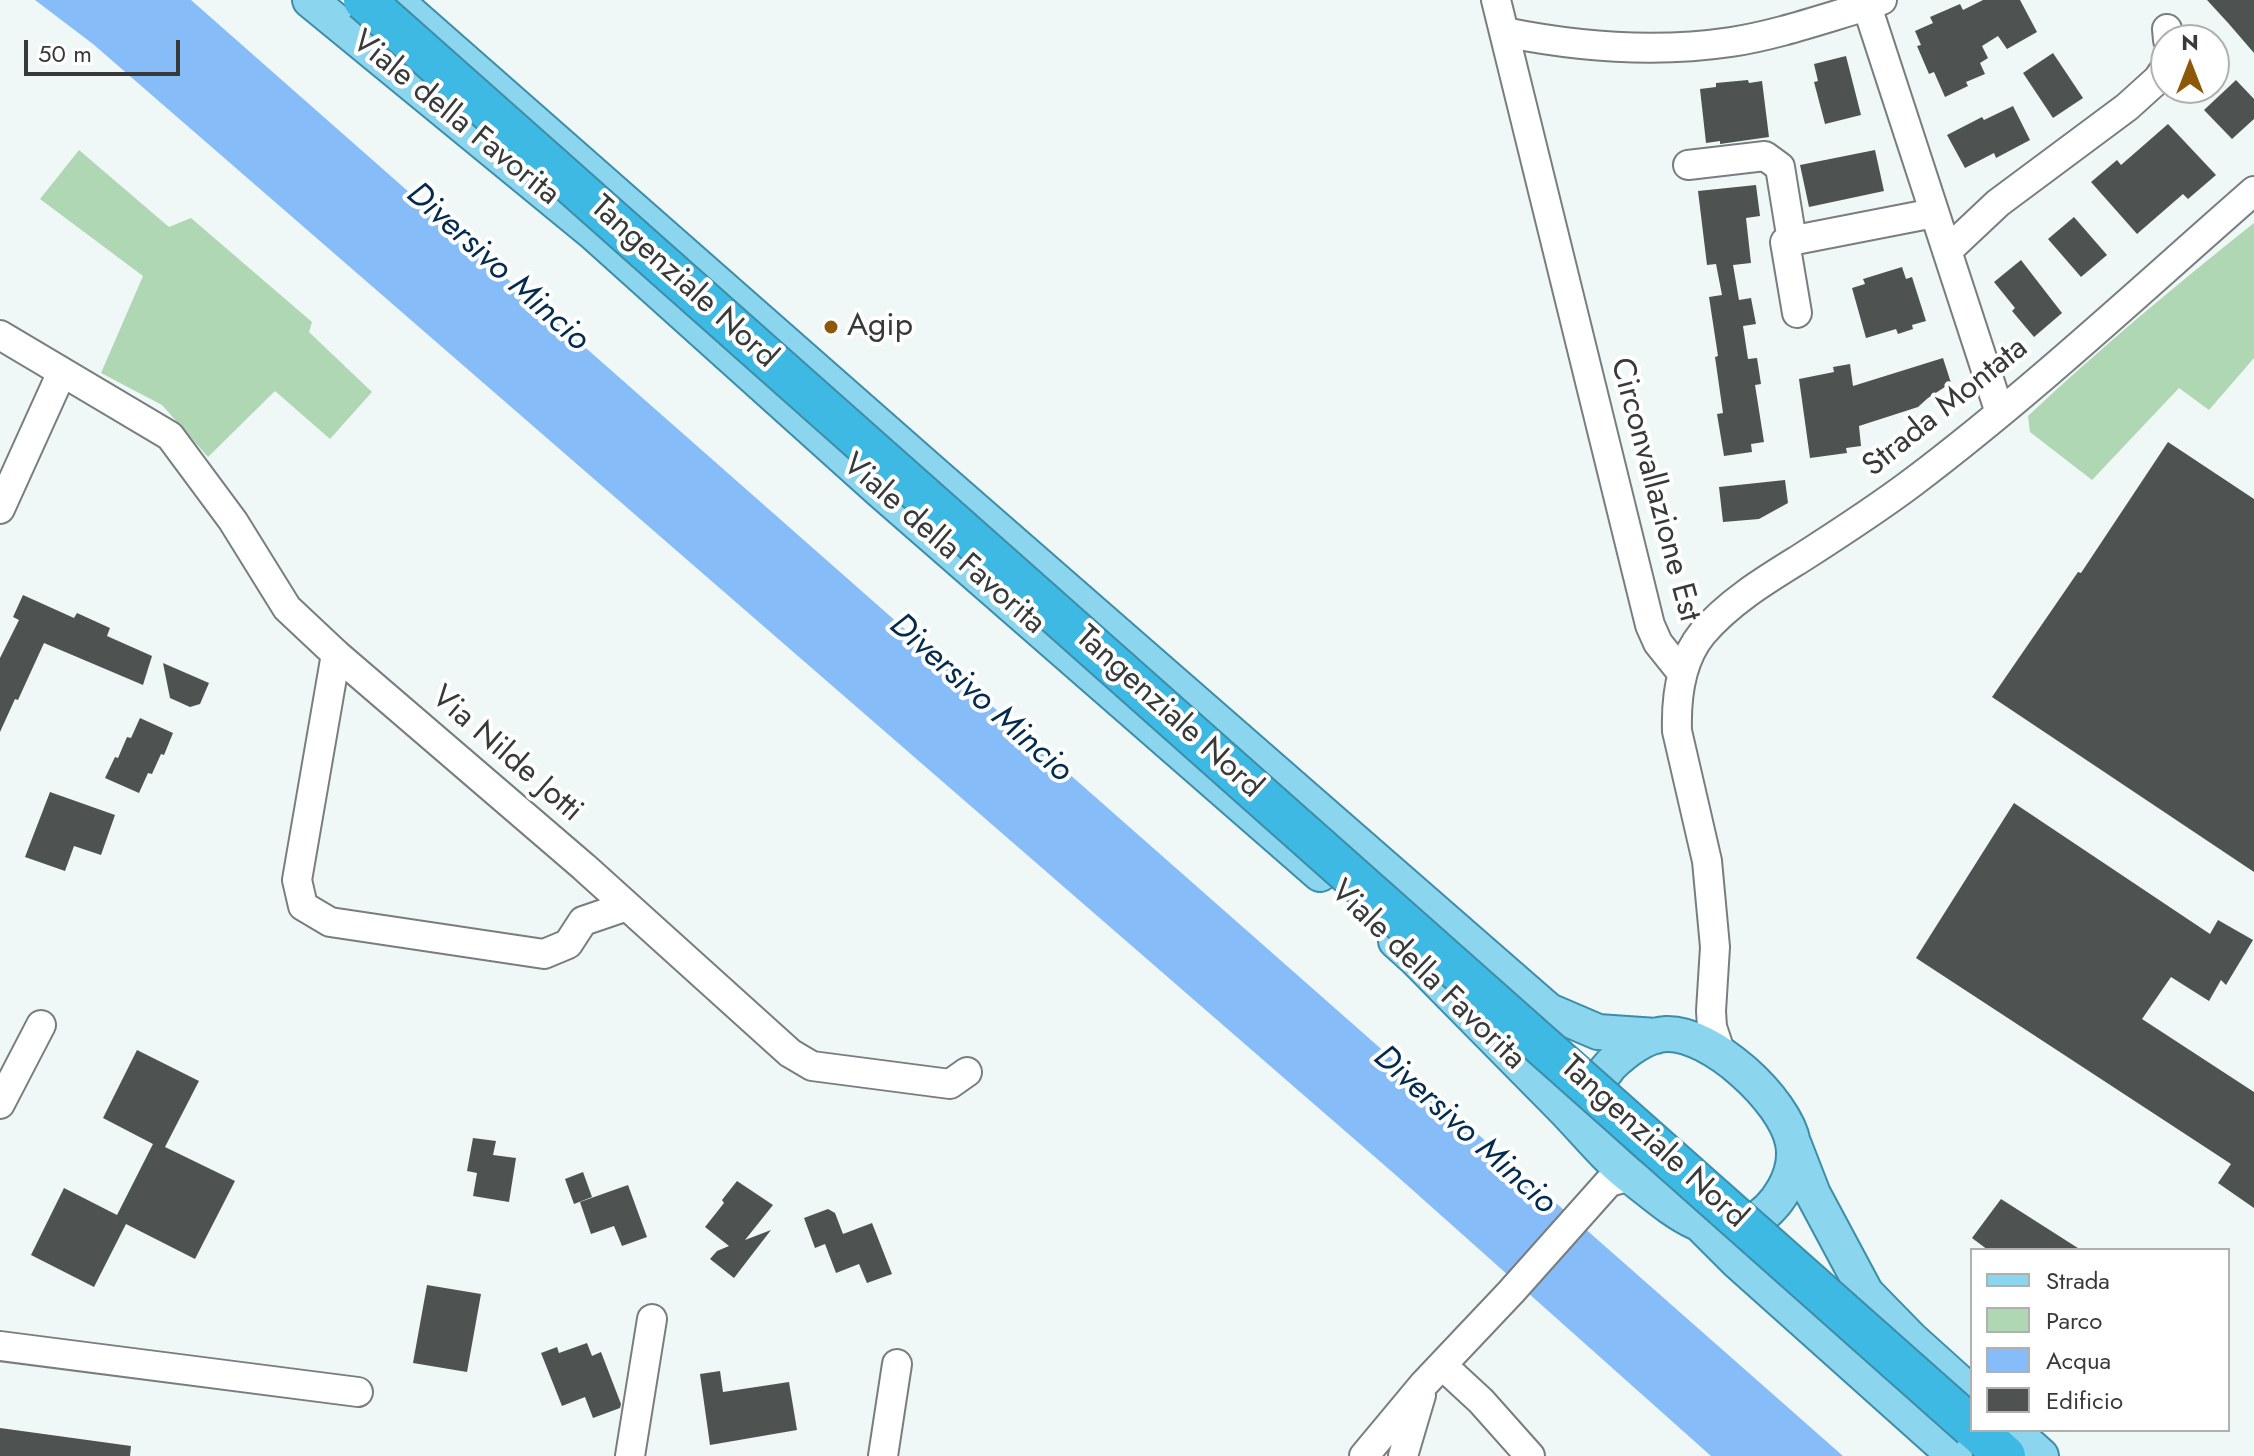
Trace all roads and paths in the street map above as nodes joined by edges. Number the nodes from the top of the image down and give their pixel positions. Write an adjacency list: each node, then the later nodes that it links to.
1 (310, 0): 30 (main road, Viale della Favorita)
2 (364, 0): 38 (highway, Tangenziale Nord, bridge)
3 (395, 0): 25 (main road, Viale della Favorita)
4 (1496, 0): 6 (street, Circonvallazione Est)
5 (1875, 3): 6 (street); 10 (street)
6 (1504, 32): 19 (street, Circonvallazione Est)
7 (2150, 86): 12 (street)
8 (1688, 165): 11 (street)
9 (2254, 191): 16 (street, Strada Montata)
10 (1934, 213): 11 (street); 12 (street)
11 (1792, 241): 13 (street)
12 (1947, 251): 16 (street)
13 (1797, 313)
14 (0, 335): 15 (street, Via Nilde Jotti)
15 (62, 372): 17 (street); 18 (street, Via Nilde Jotti)
16 (2000, 413): 19 (street, Strada Montata)
17 (0, 509)
18 (336, 654): 20 (street, Via Nilde Jotti); 22 (street)
19 (1682, 673): 23 (street)
20 (584, 867): 21 (street, Via Nilde Jotti); 22 (street)
21 (627, 906): 22 (street); 27 (street, Via Nilde Jotti)
22 (583, 921)
23 (1711, 994): 25 (street); 26 (street)
24 (41, 1025): 28 (street)
25 (1663, 1035): 26 (main road); 30 (main road)
26 (1721, 1054): 29 (main road)
27 (967, 1072)
28 (0, 1104)
29 (1794, 1145): 31 (main road); 37 (main road)
30 (1611, 1164): 31 (main road); 35 (street)
31 (1699, 1223): 46 (main road)
32 (652, 1319): 41 (street)
33 (0, 1346): 36 (street)
34 (897, 1364): 42 (street)
35 (1433, 1374): 43 (street); 44 (street); 45 (street)
36 (358, 1392)
37 (1970, 1392)
38 (1970, 1424)
39 (1978, 1432): 47 (highway, Tangenziale Nord)
40 (2014, 1432): 48 (main road)
41 (630, 1456)
42 (883, 1456)
43 (1364, 1456)
44 (1403, 1456)
45 (1530, 1456)
46 (1955, 1456)
47 (2005, 1456)
48 (2041, 1456)

